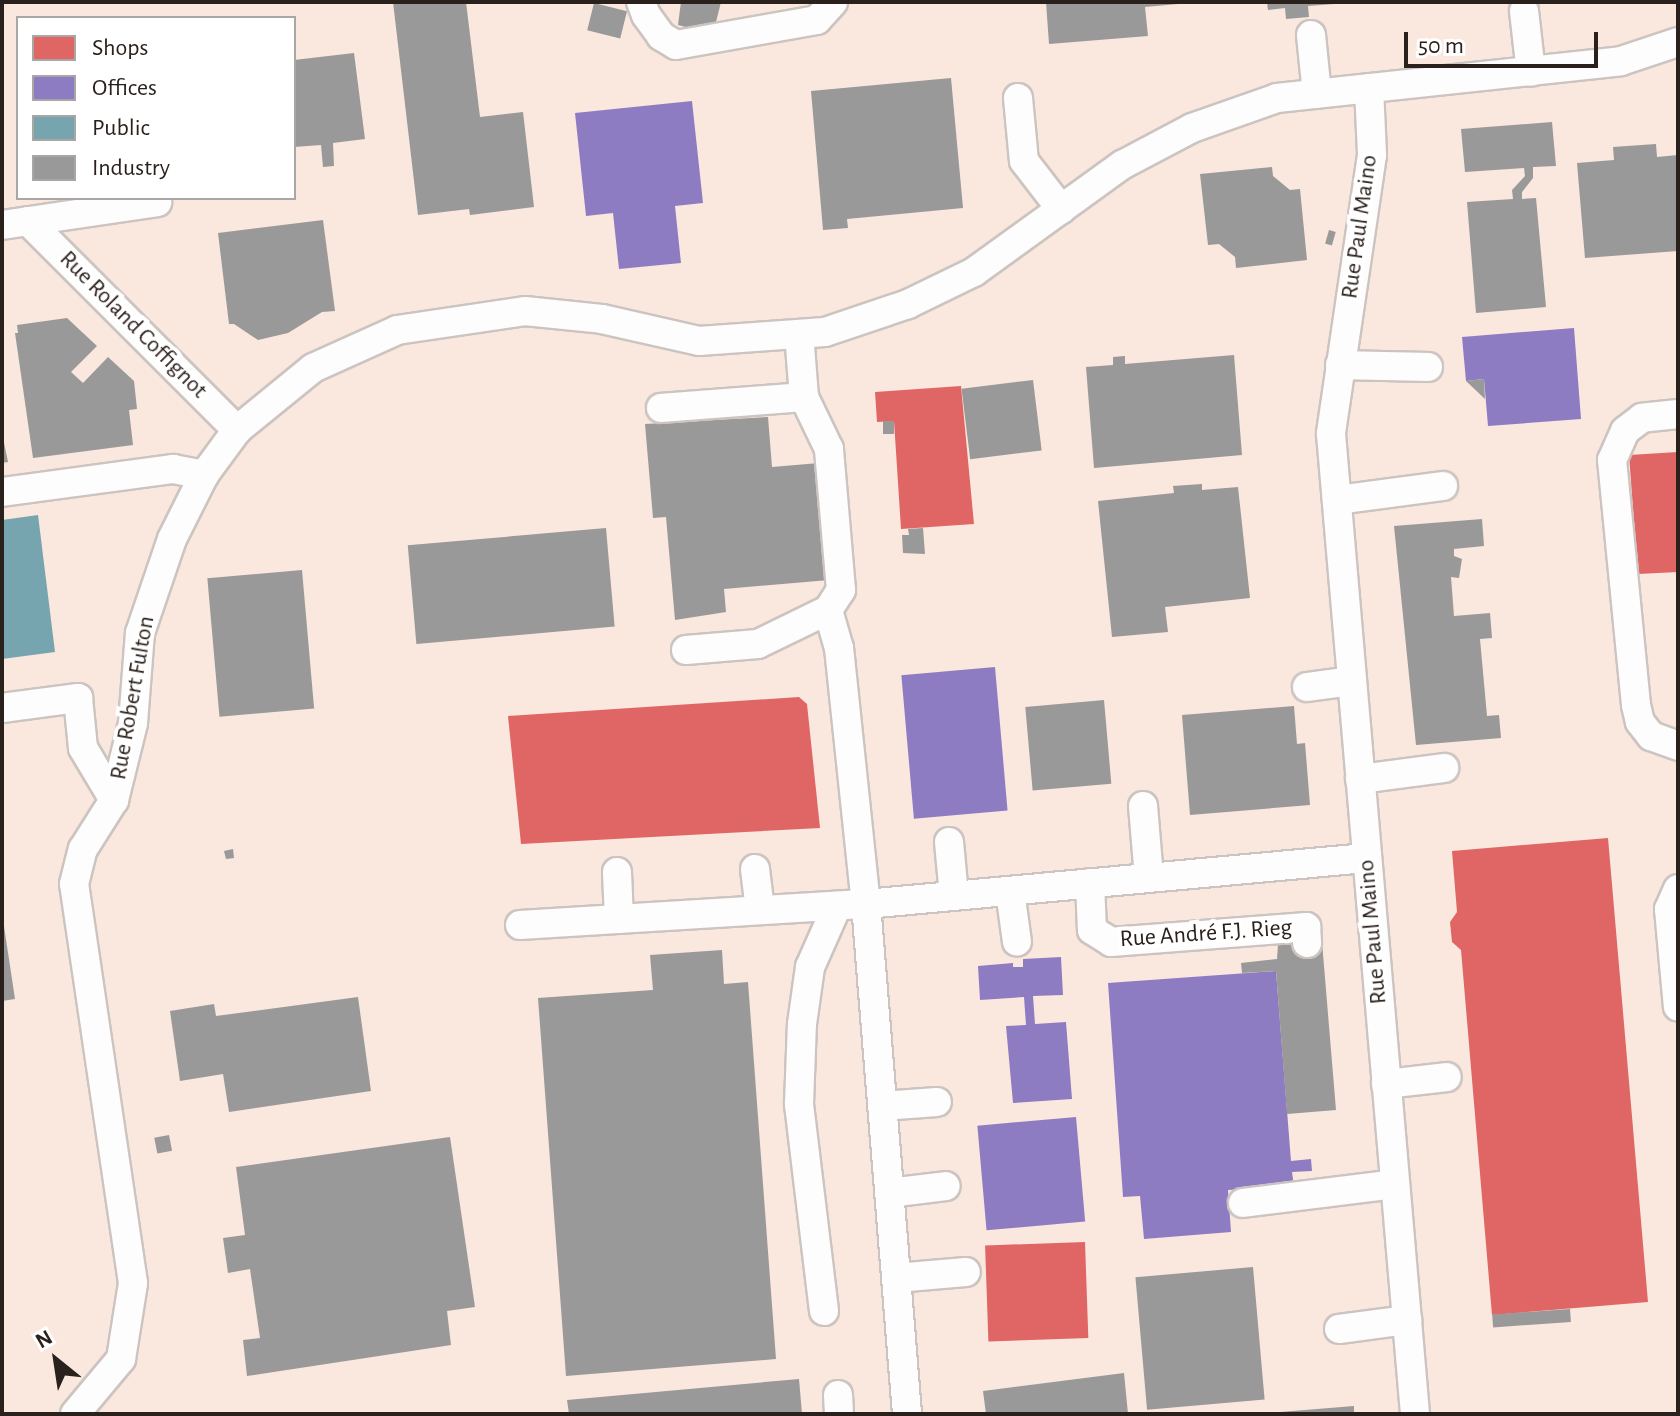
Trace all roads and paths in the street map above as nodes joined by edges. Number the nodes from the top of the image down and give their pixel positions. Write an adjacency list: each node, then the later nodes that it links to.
1 (641, 2): 2 (street)
2 (833, 2)
3 (1524, 11): 6 (street)
4 (1311, 35): 8 (street)
5 (1678, 42): 6 (street, Rue Robert Fulton)
6 (1531, 72): 7 (street, Rue Robert Fulton)
7 (1369, 88): 8 (street, Rue Robert Fulton); 14 (street, Rue Paul Maino)
8 (1317, 94): 11 (street, Rue Robert Fulton)
9 (1018, 98): 11 (street)
10 (157, 202): 12 (street, Rue Roland Coffignot)
11 (1061, 209): 13 (street, Rue Robert Fulton)
12 (15, 223): 19 (street, Rue Roland Coffignot)
13 (799, 334): 16 (street); 19 (street, Rue Robert Fulton)
14 (1340, 365): 15 (street); 23 (street, Rue Paul Maino)
15 (1428, 367)
16 (804, 397): 17 (street); 24 (street)
17 (661, 408)
18 (1678, 414): 29 (street)
19 (237, 430): 20 (street, Rue Robert Fulton)
20 (204, 475): 22 (street); 32 (street, Rue Robert Fulton)
21 (1443, 486): 23 (street)
22 (2, 492)
23 (1337, 500): 26 (street, Rue Paul Maino)
24 (828, 610): 25 (street); 43 (street)
25 (686, 650)
26 (1352, 681): 27 (street); 31 (street, Rue Paul Maino)
27 (1307, 687)
28 (2, 708): 32 (street)
29 (1678, 746)
30 (1444, 768): 31 (street)
31 (1360, 779): 35 (street, Rue Paul Maino)
32 (114, 800): 64 (street, Rue Robert Fulton)
33 (1143, 806): 38 (street)
34 (949, 842): 42 (street)
35 (1366, 858): 38 (street); 52 (street, Rue Paul Maino)
36 (755, 869): 45 (street)
37 (617, 872): 46 (street)
38 (1149, 878): 39 (street)
39 (1090, 883): 41 (street); 49 (street, Rue André F.J. Rieg)
40 (1678, 889): 50 (street)
41 (1010, 891): 42 (street); 48 (street)
42 (954, 896): 43 (street)
43 (866, 904): 44 (street); 54 (street)
44 (837, 906): 45 (street); 61 (street)
45 (760, 910): 46 (street)
46 (619, 919): 47 (street)
47 (520, 925)
48 (1017, 942)
49 (1307, 943)
50 (1678, 1007)
51 (1447, 1077): 52 (street)
52 (1386, 1084): 55 (street, Rue Paul Maino)
53 (937, 1102): 54 (street)
54 (882, 1106): 57 (street)
55 (1395, 1184): 58 (street); 62 (street, Rue Paul Maino)
56 (946, 1186): 57 (street)
57 (889, 1193): 60 (street)
58 (1243, 1203)
59 (966, 1272): 60 (street)
60 (896, 1278): 65 (street)
61 (824, 1311)
62 (1407, 1320): 63 (street); 66 (street, Rue Paul Maino)
63 (1339, 1329)
64 (75, 1414)
65 (907, 1414)
66 (1415, 1414)

